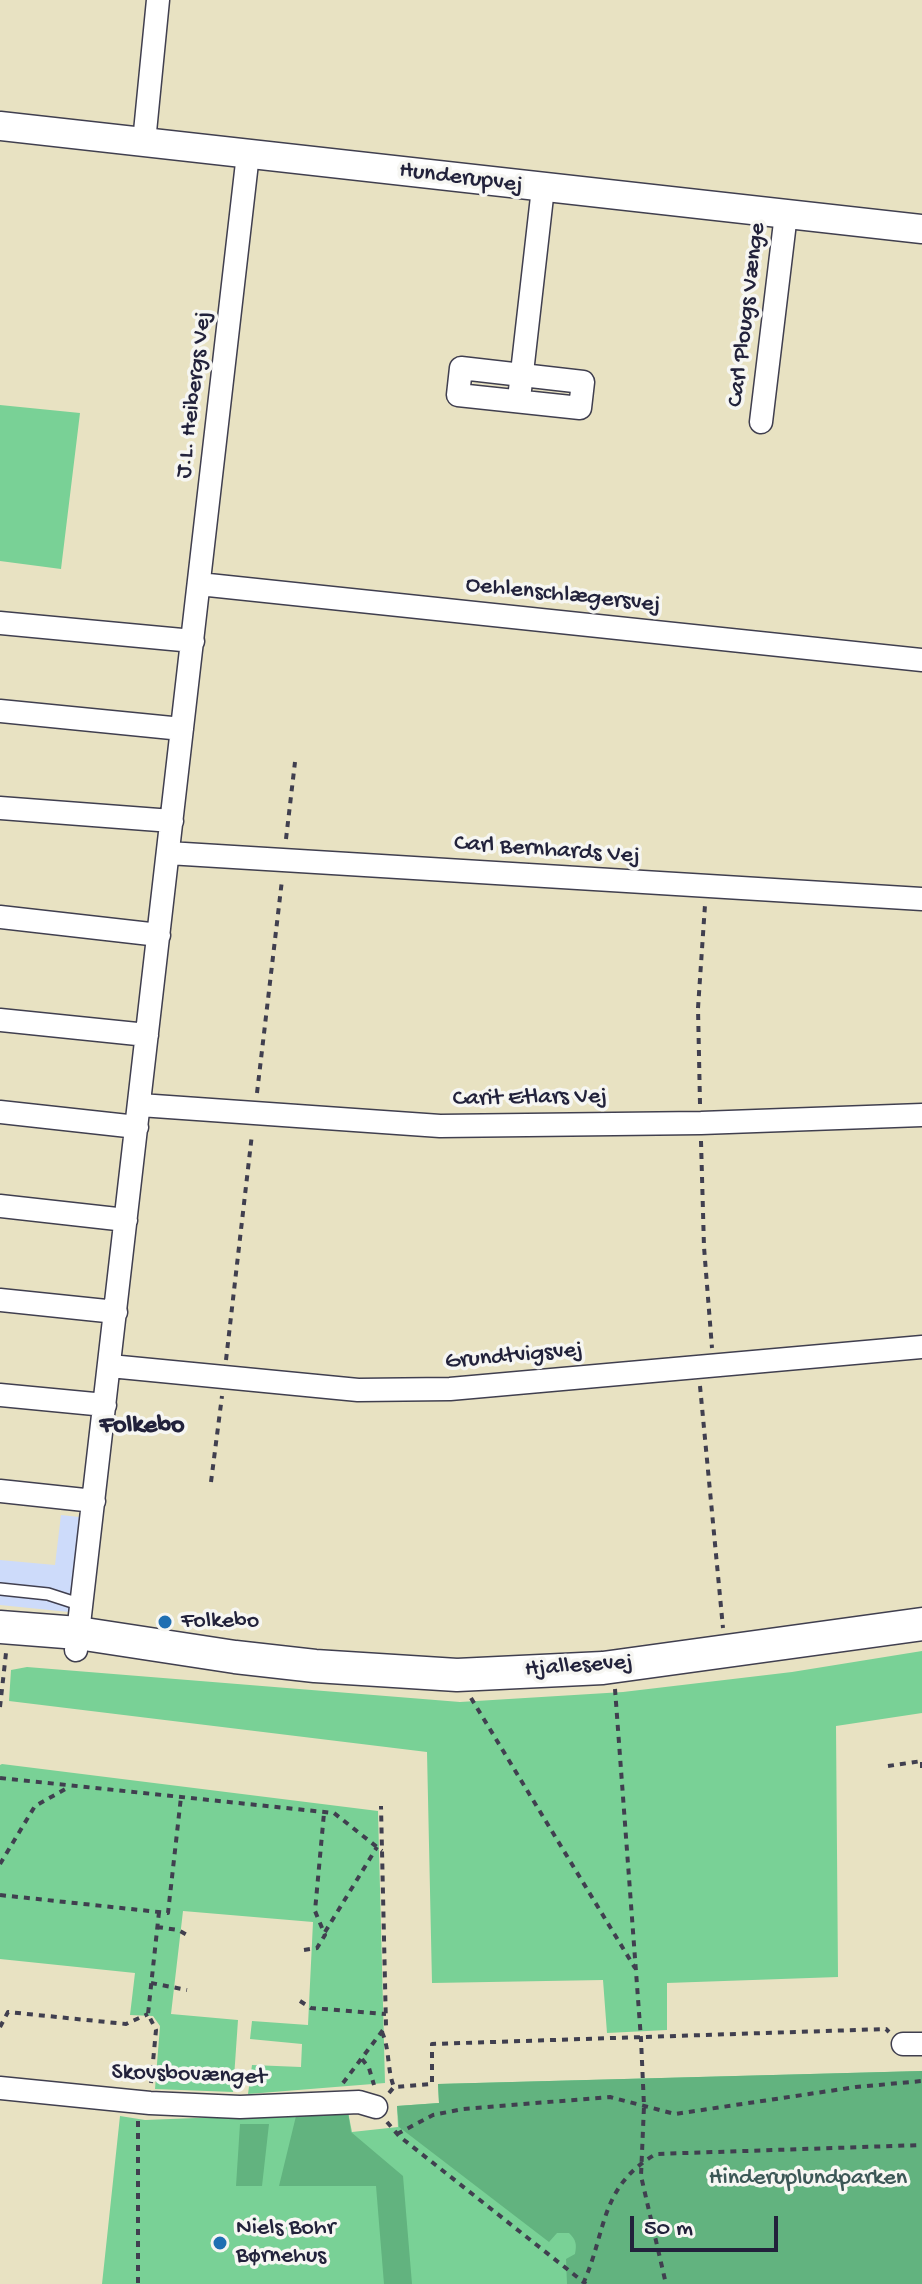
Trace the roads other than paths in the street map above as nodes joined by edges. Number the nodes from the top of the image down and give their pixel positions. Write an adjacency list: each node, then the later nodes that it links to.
1 (158, 0): 3 (street)
2 (0, 126): 3 (street, Hunderupvej)
3 (144, 142): 4 (street, Hunderupvej)
4 (248, 154): 5 (street, Hunderupvej); 11 (street, J.L. Heibergs Vej)
5 (543, 188): 6 (street, Hunderupvej); 8 (street)
6 (786, 214): 7 (street, Hunderupvej); 10 (street, Carl Plougs Vænge)
7 (922, 229)
8 (522, 375): 9 (street); 9 (street); 9 (street)
9 (519, 401)
10 (761, 422)
11 (199, 584): 13 (street, J.L. Heibergs Vej); 14 (street, Oehlenschlægersvej)
12 (0, 623): 13 (street)
13 (193, 641): 16 (street, J.L. Heibergs Vej)
14 (922, 660)
15 (0, 711): 16 (street)
16 (182, 729): 18 (street, J.L. Heibergs Vej)
17 (0, 808): 18 (street)
18 (172, 821): 19 (street, J.L. Heibergs Vej)
19 (168, 853): 20 (street, Carl Bernhards Vej); 22 (street, J.L. Heibergs Vej)
20 (922, 899)
21 (0, 917): 22 (street)
22 (159, 935): 24 (street, J.L. Heibergs Vej)
23 (0, 1020): 24 (street)
24 (147, 1035): 27 (street, J.L. Heibergs Vej)
25 (0, 1112): 27 (street)
26 (922, 1115): 27 (street, Carit Etlars Vej)
27 (138, 1116): 29 (street, J.L. Heibergs Vej)
28 (0, 1206): 29 (street)
29 (126, 1220): 31 (street, J.L. Heibergs Vej)
30 (0, 1300): 31 (street)
31 (116, 1312): 33 (street, J.L. Heibergs Vej)
32 (922, 1347): 33 (street, Grundtvigsvej)
33 (110, 1366): 35 (street, J.L. Heibergs Vej)
34 (0, 1395): 35 (street)
35 (105, 1405): 37 (street, J.L. Heibergs Vej)
36 (0, 1491): 37 (street)
37 (94, 1501): 40 (street, J.L. Heibergs Vej)
38 (0, 1589): 40 (lane)
39 (922, 1624): 40 (main road, Hjallesevej)
40 (79, 1629): 41 (main road, Hjallesevej)
41 (2, 1639)
42 (0, 2088): 43 (street, Skovsbovænget)
43 (376, 2107)

